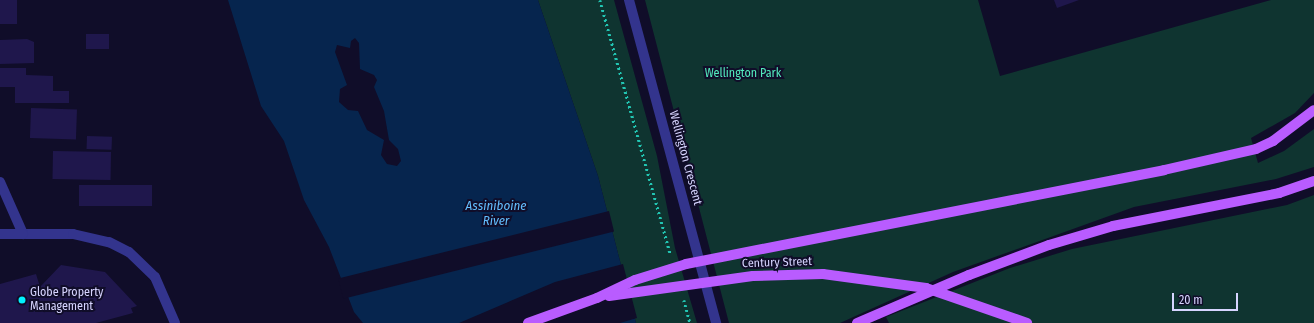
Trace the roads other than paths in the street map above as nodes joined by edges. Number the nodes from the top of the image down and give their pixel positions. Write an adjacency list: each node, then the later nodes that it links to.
1 (629, 0): 10 (street, Wellington Crescent)
2 (1314, 110): 7 (main road, bridge)
3 (1314, 181): 11 (main road)
4 (0, 182): 6 (street)
5 (0, 234): 6 (street)
6 (23, 234): 8 (street)
7 (597, 298): 9 (main road, Century Street); 12 (main road, Century Street, bridge)
8 (175, 323)
9 (528, 323)
10 (716, 323)
11 (857, 323)
12 (1027, 323)

